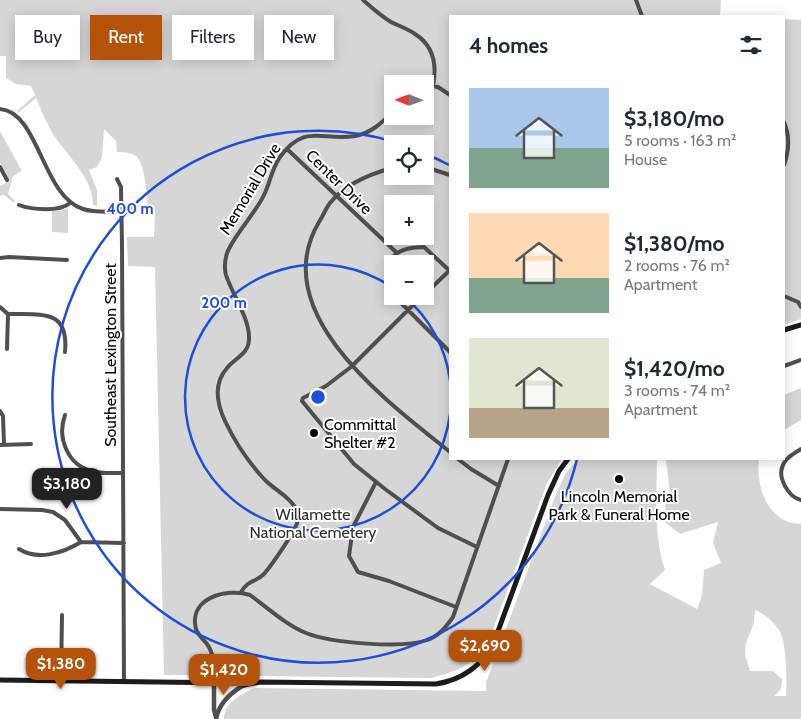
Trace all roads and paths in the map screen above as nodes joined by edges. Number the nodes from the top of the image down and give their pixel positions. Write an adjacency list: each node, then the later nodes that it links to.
1 (363, 0): 4 (street)
2 (636, 0): 3 (street)
3 (642, 15)
4 (433, 75)
5 (434, 86): 6 (street)
6 (449, 94)
7 (0, 109): 19 (street)
8 (384, 120): 10 (street, Memorial Drive)
9 (785, 126): 11 (street)
10 (287, 149): 18 (street, Center Drive); 61 (street, Memorial Drive)
11 (785, 161)
12 (0, 168): 17 (street)
13 (384, 170): 18 (street)
14 (434, 170): 15 (street)
15 (449, 175)
16 (117, 179): 21 (street, Southeast Lexington Street)
17 (7, 180)
18 (336, 197): 22 (street, Center Drive); 41 (street)
19 (70, 203): 20 (street); 21 (street)
20 (19, 206)
21 (121, 212): 52 (street, Southeast Lexington Street)
22 (396, 253): 25 (street)
23 (0, 258): 24 (street)
24 (67, 260)
25 (449, 270)
26 (449, 272): 27 (street)
27 (434, 286)
28 (785, 296): 32 (street)
29 (403, 305): 33 (street)
30 (413, 305): 33 (street)
31 (0, 307): 34 (street)
32 (801, 307)
33 (408, 310): 38 (street); 41 (street)
34 (8, 314): 37 (street); 39 (street)
35 (801, 325): 36 (main road)
36 (785, 330)
37 (7, 349)
38 (449, 351)
39 (64, 352)
40 (801, 360): 42 (street)
41 (352, 364): 48 (street); 53 (street)
42 (785, 366)
43 (0, 410): 45 (street)
44 (65, 415): 52 (street)
45 (2, 444): 46 (street)
46 (31, 444)
47 (801, 450): 55 (street)
48 (449, 451)
49 (459, 460): 54 (street)
50 (508, 460): 54 (street)
51 (567, 460): 69 (main road)
52 (123, 473): 58 (street, Southeast Lexington Street)
53 (376, 482): 59 (street); 62 (street)
54 (499, 486): 59 (street)
55 (801, 500)
56 (0, 509): 57 (street)
57 (81, 542): 58 (street); 60 (street)
58 (124, 543): 66 (street, Southeast Lexington Street)
59 (477, 547): 62 (street)
60 (19, 549)
61 (241, 592): 62 (street); 67 (street)
62 (456, 607)
63 (62, 615): 65 (street)
64 (0, 680): 65 (main road)
65 (61, 680): 66 (main road)
66 (124, 681): 67 (main road)
67 (214, 682): 68 (main road); 70 (street)
68 (236, 683): 69 (street)
69 (244, 685): 70 (street)
70 (216, 719)

